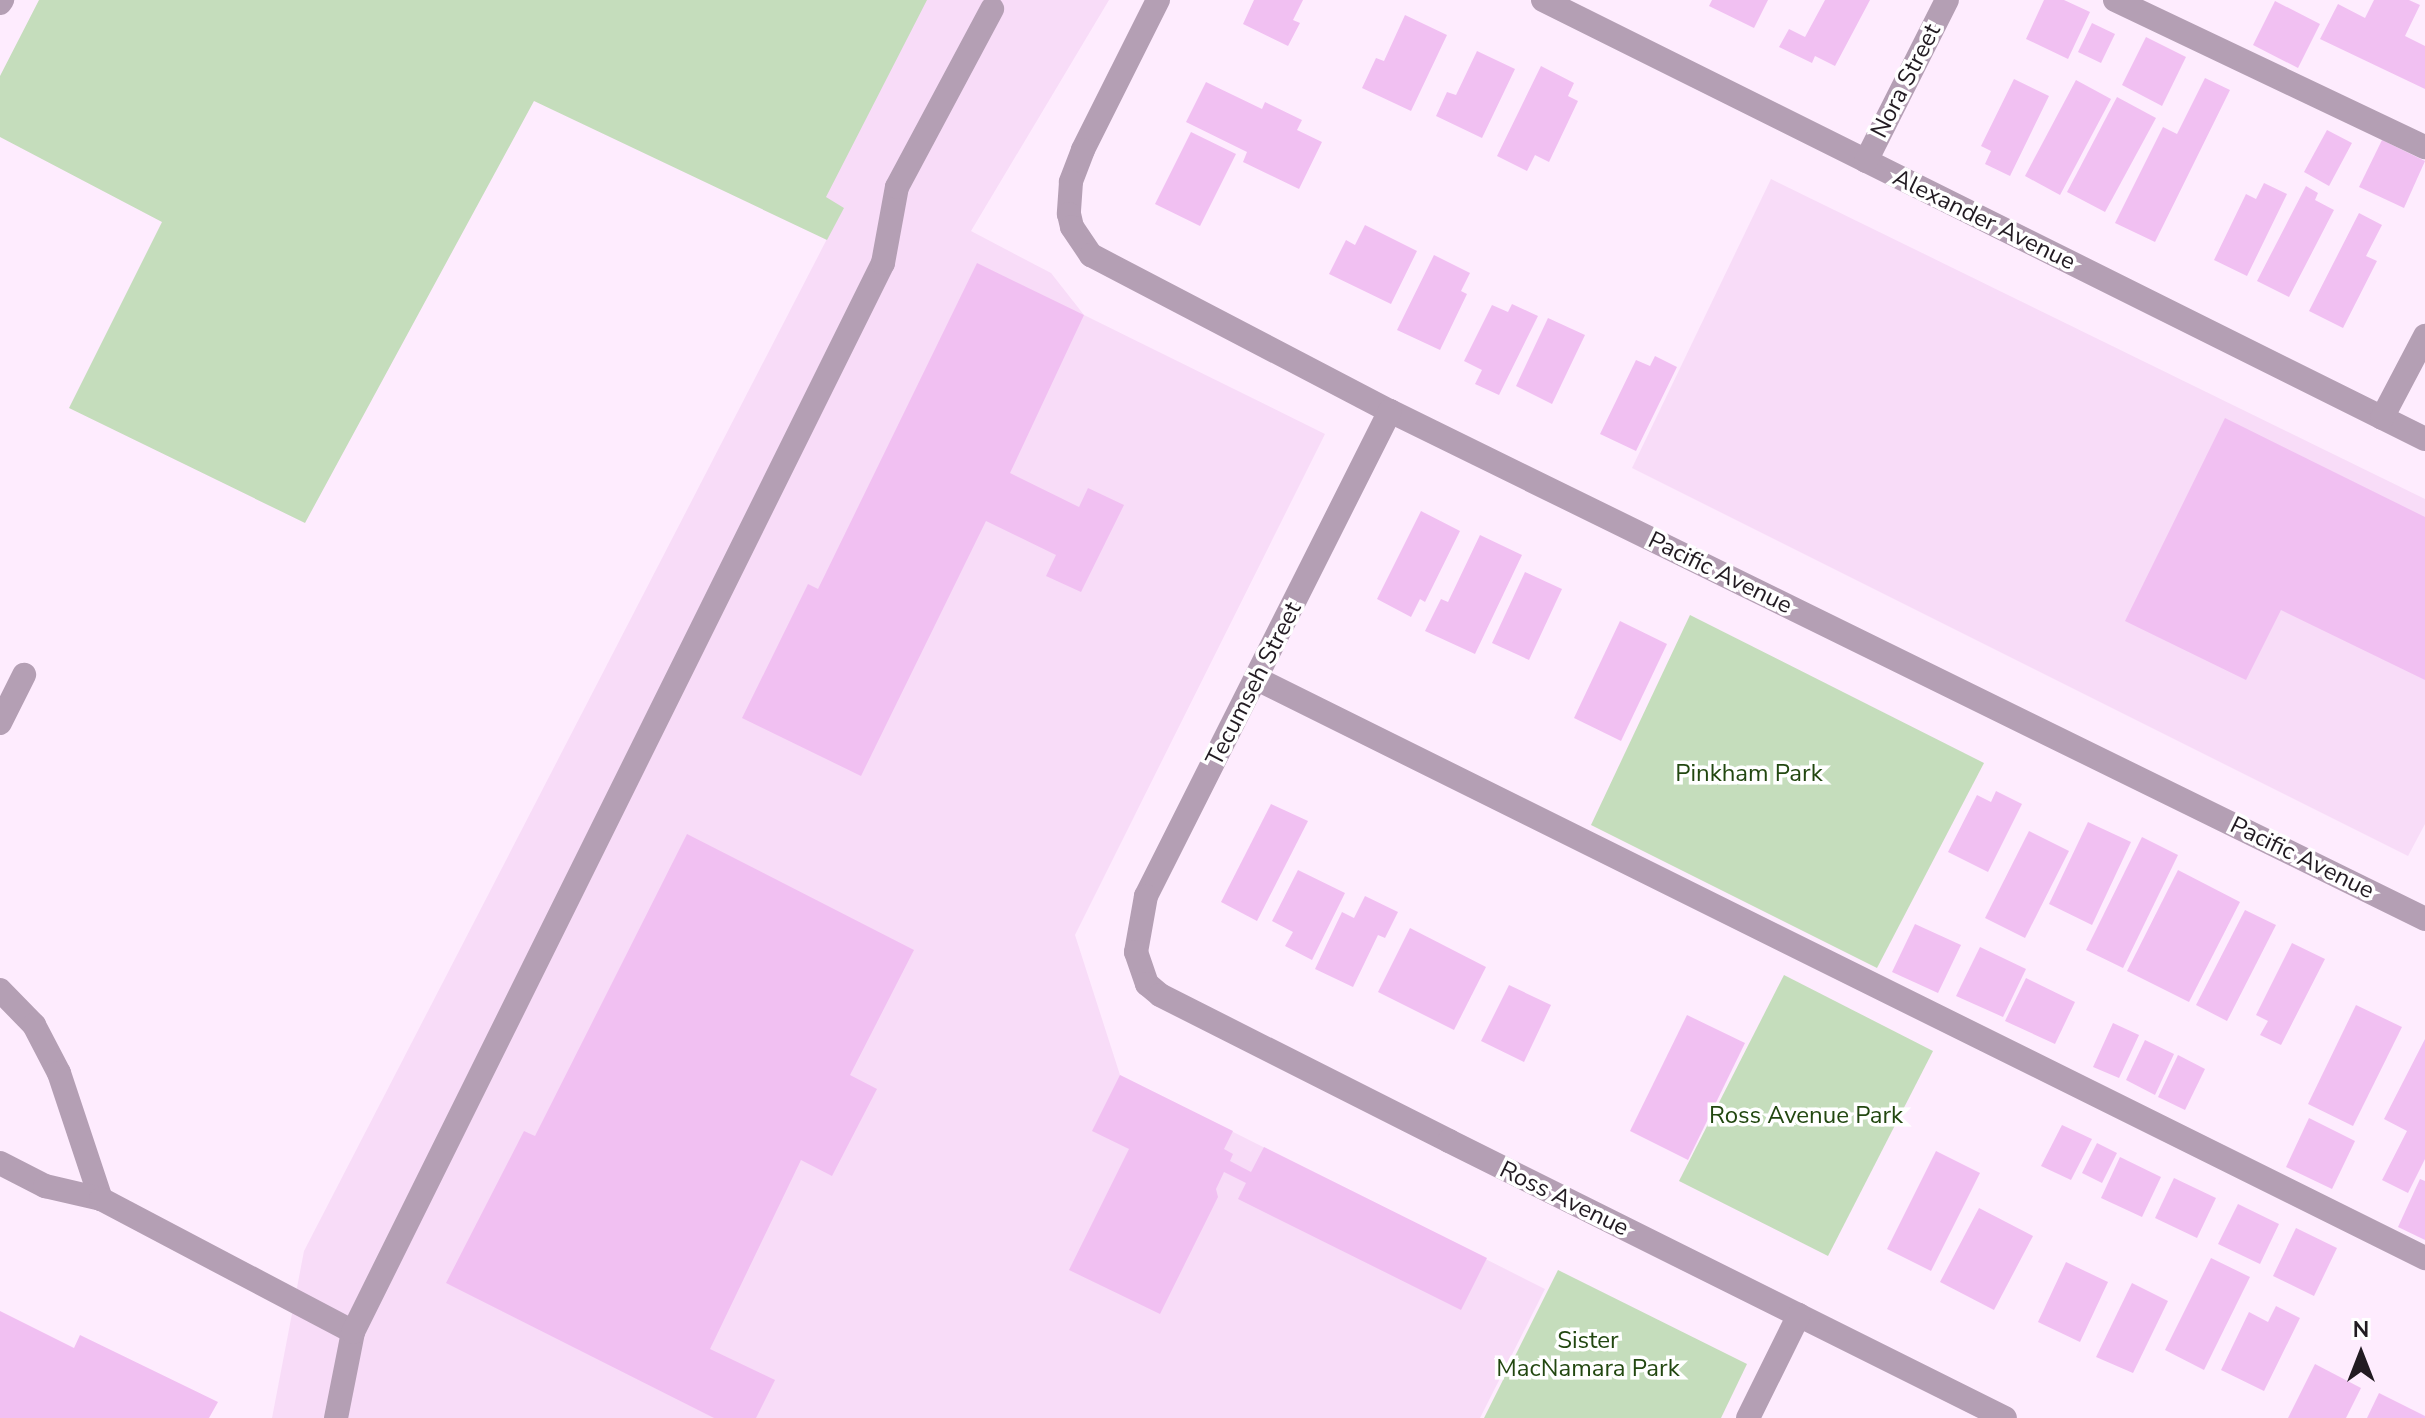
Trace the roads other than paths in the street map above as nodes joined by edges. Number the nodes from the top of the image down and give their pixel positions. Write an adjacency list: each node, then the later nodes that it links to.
1 (1158, 0): 9 (street, Pacific Avenue)
2 (1543, 0): 7 (street, Alexander Avenue)
3 (1947, 0): 7 (street, Nora Street)
4 (2115, 0): 6 (street)
5 (992, 9): 22 (street)
6 (2425, 147)
7 (1866, 161): 10 (street, Alexander Avenue)
8 (2425, 336): 10 (street)
9 (1390, 411): 13 (street, Tecumseh Street); 15 (street, Pacific Avenue)
10 (2382, 418): 11 (street, Alexander Avenue)
11 (2425, 439)
12 (24, 675): 14 (street)
13 (1257, 679): 16 (street, Tecumseh Street); 20 (street)
14 (0, 723)
15 (2425, 919)
16 (1138, 963): 21 (street, Ross Avenue)
17 (0, 990): 19 (street)
18 (0, 1163): 19 (street)
19 (101, 1199): 22 (street)
20 (2425, 1258)
21 (1799, 1315): 24 (street); 25 (street, Ross Avenue)
22 (353, 1332): 23 (street)
23 (336, 1418)
24 (1748, 1418)
25 (2005, 1418)

